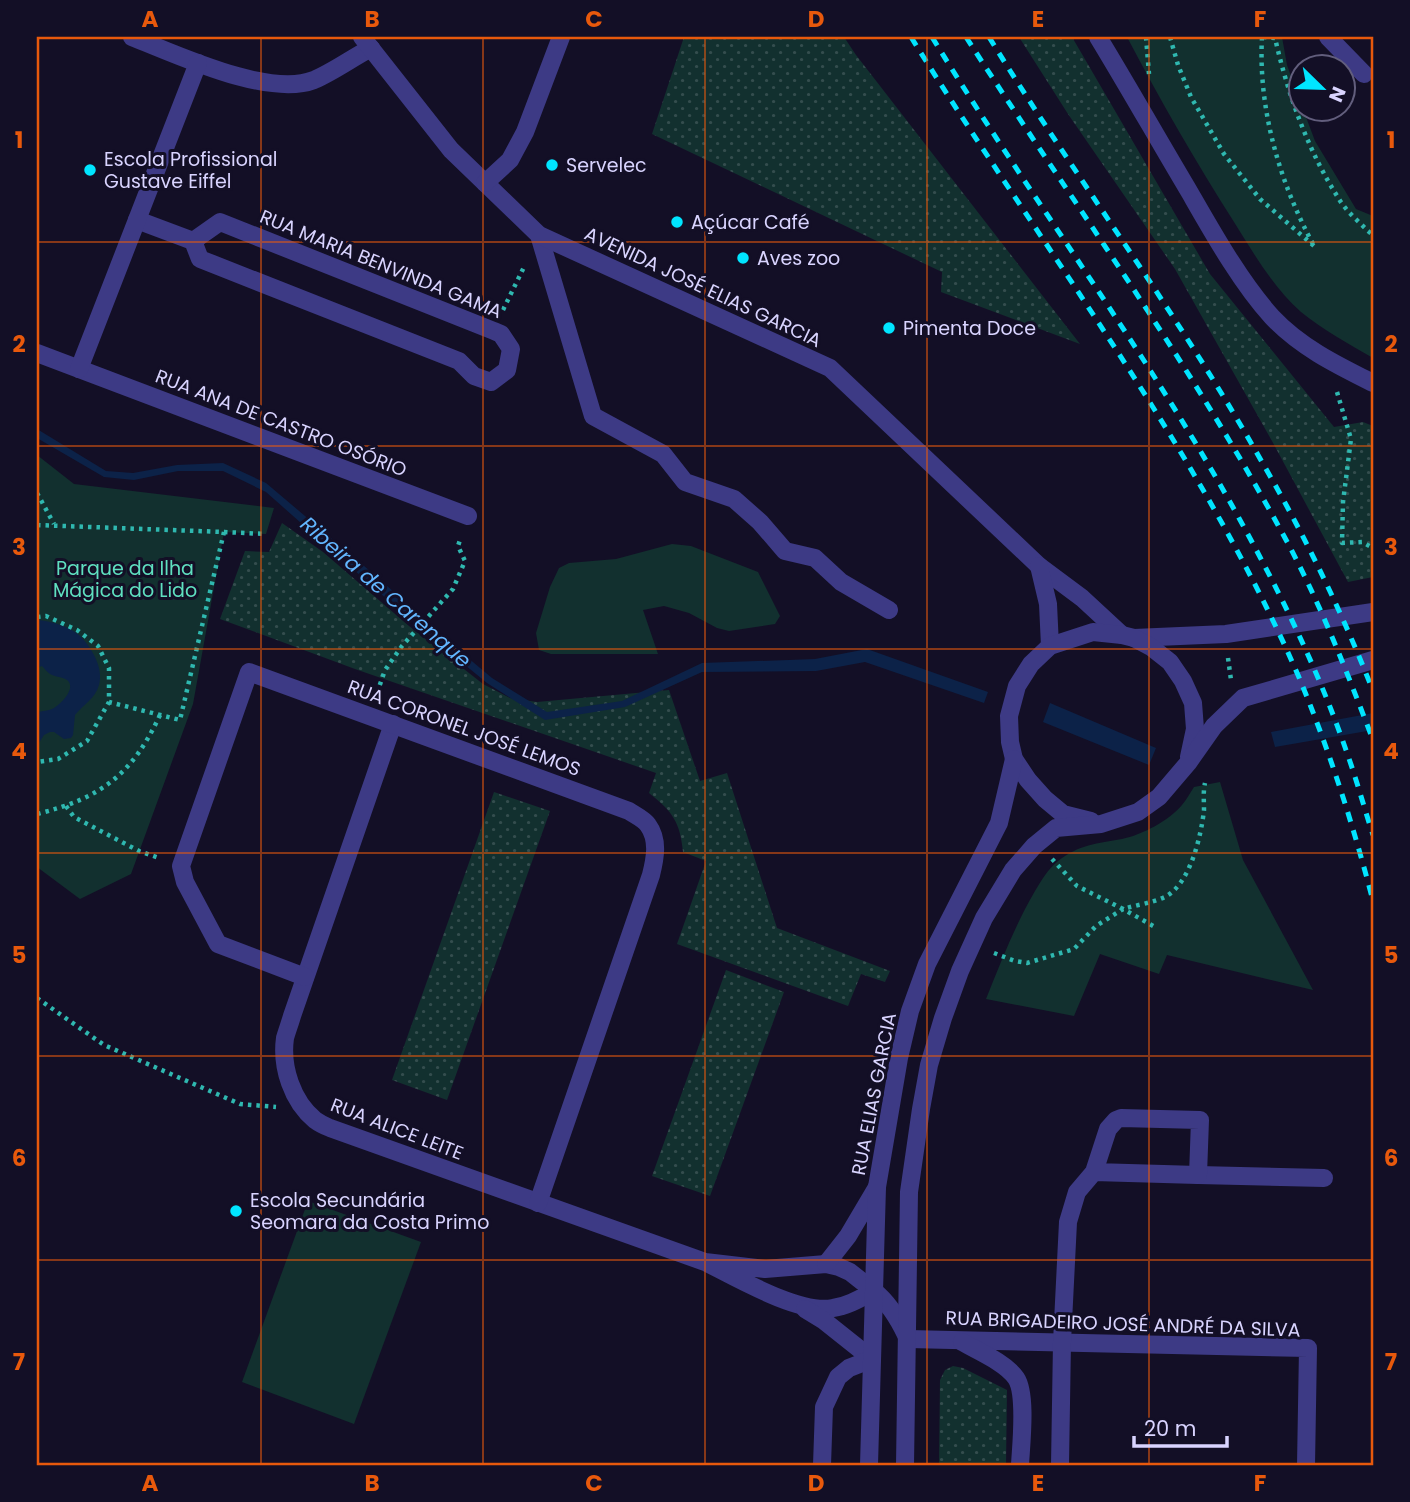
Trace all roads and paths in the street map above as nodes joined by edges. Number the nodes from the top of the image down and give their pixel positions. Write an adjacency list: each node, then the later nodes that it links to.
1 (132, 37): 8 (street)
2 (561, 37): 10 (street)
3 (1098, 37): 18 (street)
4 (1170, 37): 5 (path)
5 (1262, 37): 13 (path)
6 (1328, 37): 9 (street)
7 (366, 42): 8 (street); 10 (street, AVENIDA JOSÉ ELIAS GARCIA)
8 (198, 63): 11 (street)
9 (1364, 74)
10 (485, 183): 12 (street, AVENIDA JOSÉ ELIAS GARCIA)
11 (137, 220): 14 (street); 19 (street)
12 (539, 234): 28 (street, AVENIDA JOSÉ ELIAS GARCIA); 29 (street)
13 (1373, 234)
14 (193, 240): 14 (street, RUA MARIA BENVINDA GAMA)
15 (524, 267): 16 (path)
16 (500, 317)
17 (37, 353): 19 (street, RUA ANA DE CASTRO OSÓRIO)
18 (1328, 361): 20 (street); 27 (path)
19 (79, 369): 22 (street, RUA ANA DE CASTRO OSÓRIO)
20 (1373, 383)
21 (37, 493): 24 (path)
22 (468, 516): 37 (path)
23 (37, 524): 24 (path)
24 (54, 524): 25 (path)
25 (224, 532): 26 (path); 36 (path)
26 (266, 534)
27 (1373, 548)
28 (1039, 566): 32 (street, AVENIDA JOSÉ ELIAS GARCIA); 33 (street)
29 (889, 610)
30 (1373, 612): 32 (street)
31 (37, 617): 35 (path)
32 (1128, 636): 33 (street); 41 (street)
33 (1050, 646): 39 (street)
34 (1373, 660): 41 (street)
35 (109, 702): 36 (path); 40 (path)
36 (160, 715): 43 (path)
37 (369, 715): 38 (street, RUA CORONEL JOSÉ LEMOS); 51 (street, RUA CORONEL JOSÉ LEMOS)
38 (393, 724): 51 (street, RUA ALICE LEITE); 58 (street, RUA CORONEL JOSÉ LEMOS)
39 (1014, 759): 45 (street); 57 (street, RUA ELIAS GARCIA)
40 (37, 762)
41 (1188, 763): 45 (street)
42 (1204, 785): 48 (path)
43 (66, 807): 44 (path); 46 (path)
44 (37, 814)
45 (1101, 824): 63 (street)
46 (139, 851)
47 (1056, 863): 48 (path)
48 (1123, 909): 49 (path); 50 (path)
49 (1155, 927)
50 (1004, 957)
51 (306, 976): 53 (street, RUA ALICE LEITE)
52 (37, 998): 53 (path)
53 (305, 1110): 58 (street, RUA ALICE LEITE)
54 (1094, 1172): 55 (street); 55 (street); 65 (street)
55 (1198, 1175): 56 (street)
56 (1324, 1178)
57 (877, 1187): 60 (street); 61 (street, RUA ELIAS GARCIA)
58 (538, 1203): 59 (street, RUA ALICE LEITE)
59 (705, 1262): 60 (street, RUA ALICE LEITE); 62 (street, RUA ALICE LEITE)
60 (825, 1264): 61 (street, RUA ALICE LEITE)
61 (874, 1291): 62 (street, RUA ALICE LEITE); 63 (street); 66 (street, RUA ELIAS GARCIA)
62 (799, 1305): 66 (street, RUA ALICE LEITE)
63 (908, 1339): 64 (street, RUA BRIGADEIRO JOSÉ ANDRÉ DA SILVA); 69 (street)
64 (959, 1340): 65 (street, RUA BRIGADEIRO JOSÉ ANDRÉ DA SILVA); 70 (street)
65 (1062, 1342): 71 (street); 72 (street, RUA BRIGADEIRO JOSÉ ANDRÉ DA SILVA)
66 (872, 1359): 67 (street); 68 (street, RUA ELIAS GARCIA)
67 (822, 1465)
68 (869, 1465)
69 (905, 1465)
70 (1020, 1465)
71 (1059, 1465)
72 (1306, 1465)

